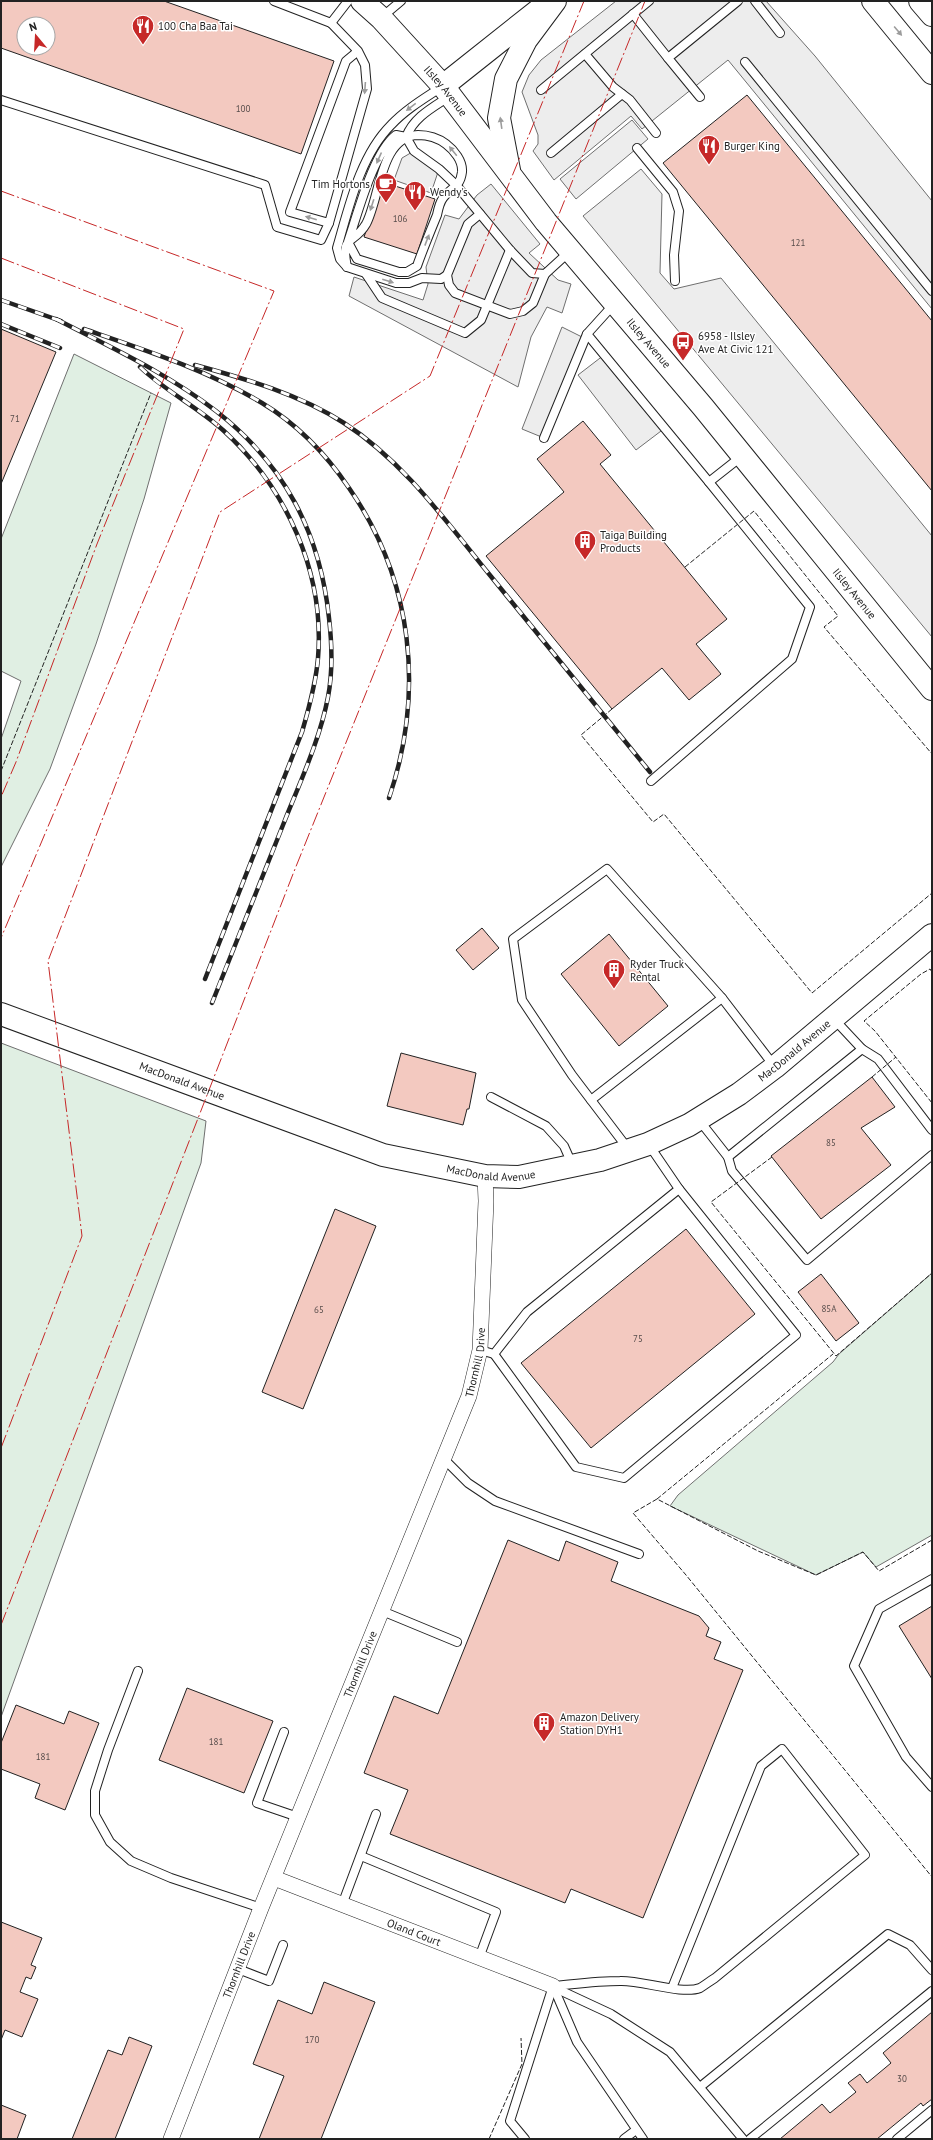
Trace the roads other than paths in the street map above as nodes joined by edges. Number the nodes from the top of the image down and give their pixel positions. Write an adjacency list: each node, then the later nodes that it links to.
1 (274, 1): 15 (lane)
2 (348, 1): 15 (lane)
3 (362, 1): 14 (street, Ilsley Avenue)
4 (401, 1): 14 (lane)
5 (550, 1): 22 (street)
6 (555, 1): 31 (street, one-way to 6)
7 (649, 1): 12 (lane)
8 (738, 1): 19 (lane)
9 (755, 1): 16 (lane)
10 (874, 1): 21 (street, one-way to 21)
11 (920, 1): 13 (street)
12 (633, 14): 18 (lane); 19 (lane)
13 (932, 15)
14 (381, 18): 22 (street, Ilsley Avenue)
15 (332, 22): 17 (lane)
16 (780, 33)
17 (358, 51): 34 (lane, one-way to 34); 34 (lane, one-way to 17)
18 (586, 54): 23 (lane); 24 (lane)
19 (668, 58): 25 (lane)
20 (745, 62): 44 (lane)
21 (932, 73)
22 (447, 90): 28 (lane); 31 (street, Ilsley Avenue); 35 (lane, one-way to 35)
23 (541, 90)
24 (622, 94): 27 (lane); 30 (lane)
25 (700, 98)
26 (1, 100): 34 (lane)
27 (656, 133)
28 (406, 137): 32 (lane); 32 (lane, one-way to 28); 36 (lane, one-way to 36)
29 (637, 148): 43 (lane)
30 (551, 153)
31 (510, 175): 38 (street, Ilsley Avenue)
32 (457, 186): 33 (lane); 36 (lane, one-way to 32)
33 (480, 214): 37 (lane); 42 (lane)
34 (328, 223)
35 (344, 226): 36 (lane); 39 (lane)
36 (348, 242): 39 (lane)
37 (510, 250): 41 (lane); 46 (lane)
38 (571, 250): 41 (lane); 45 (street, Ilsley Avenue)
39 (347, 267): 40 (lane)
40 (366, 274): 42 (lane, one-way to 42); 46 (lane)
41 (545, 274): 46 (lane)
42 (447, 275): 46 (lane)
43 (676, 281)
44 (932, 291)
45 (615, 303): 47 (lane); 49 (street, Ilsley Avenue)
46 (486, 305)
47 (587, 334): 48 (lane); 50 (lane)
48 (544, 438)
49 (742, 456): 50 (lane); 51 (street, Ilsley Avenue)
50 (709, 482): 52 (lane)
51 (932, 689)
52 (651, 782)
53 (932, 935): 56 (street, MacDonald Avenue)
54 (722, 998): 58 (lane); 60 (lane); 60 (lane)
55 (1, 1014): 67 (street, MacDonald Avenue)
56 (833, 1018): 57 (lane); 58 (street, MacDonald Avenue)
57 (862, 1049): 62 (lane); 65 (lane)
58 (775, 1067): 61 (street, MacDonald Avenue)
59 (491, 1097): 66 (lane)
60 (591, 1100): 63 (lane)
61 (699, 1119): 63 (street, MacDonald Avenue); 65 (lane)
62 (932, 1130)
63 (638, 1147): 66 (street, MacDonald Avenue); 68 (lane)
64 (932, 1155): 65 (lane)
65 (728, 1157)
66 (573, 1167): 67 (street, MacDonald Avenue)
67 (485, 1176): 69 (street, Thornhill Drive)
68 (679, 1189): 69 (lane); 69 (lane)
69 (487, 1352): 70 (street, Thornhill Drive)
70 (444, 1459): 71 (lane); 73 (street, Thornhill Drive)
71 (639, 1554)
72 (932, 1579): 77 (lane)
73 (382, 1611): 74 (lane); 79 (street, Thornhill Drive)
74 (457, 1642)
75 (138, 1671): 83 (lane)
76 (284, 1732): 79 (lane)
77 (932, 1787)
78 (376, 1814): 80 (lane)
79 (298, 1817): 81 (street, Thornhill Drive)
80 (361, 1856): 82 (lane); 85 (lane)
81 (274, 1878): 82 (street, Oland Court); 83 (street, Thornhill Drive)
82 (342, 1904): 85 (street, Oland Court)
83 (260, 1908): 86 (street, Thornhill Drive)
84 (283, 1945): 86 (lane)
85 (479, 1958): 88 (street, Oland Court)
86 (238, 1969): 94 (street, Thornhill Drive)
87 (932, 1970): 91 (lane)
88 (553, 1986): 89 (lane); 91 (lane); 93 (lane); 95 (lane)
89 (672, 1988): 89 (lane)
90 (932, 1991): 99 (lane)
91 (700, 2087): 98 (lane)
92 (932, 2110): 100 (lane)
93 (636, 2130): 96 (lane); 97 (lane)
94 (171, 2139)
95 (525, 2139)
96 (624, 2139)
97 (643, 2139)
98 (743, 2139)
99 (750, 2139)
100 (897, 2139)

